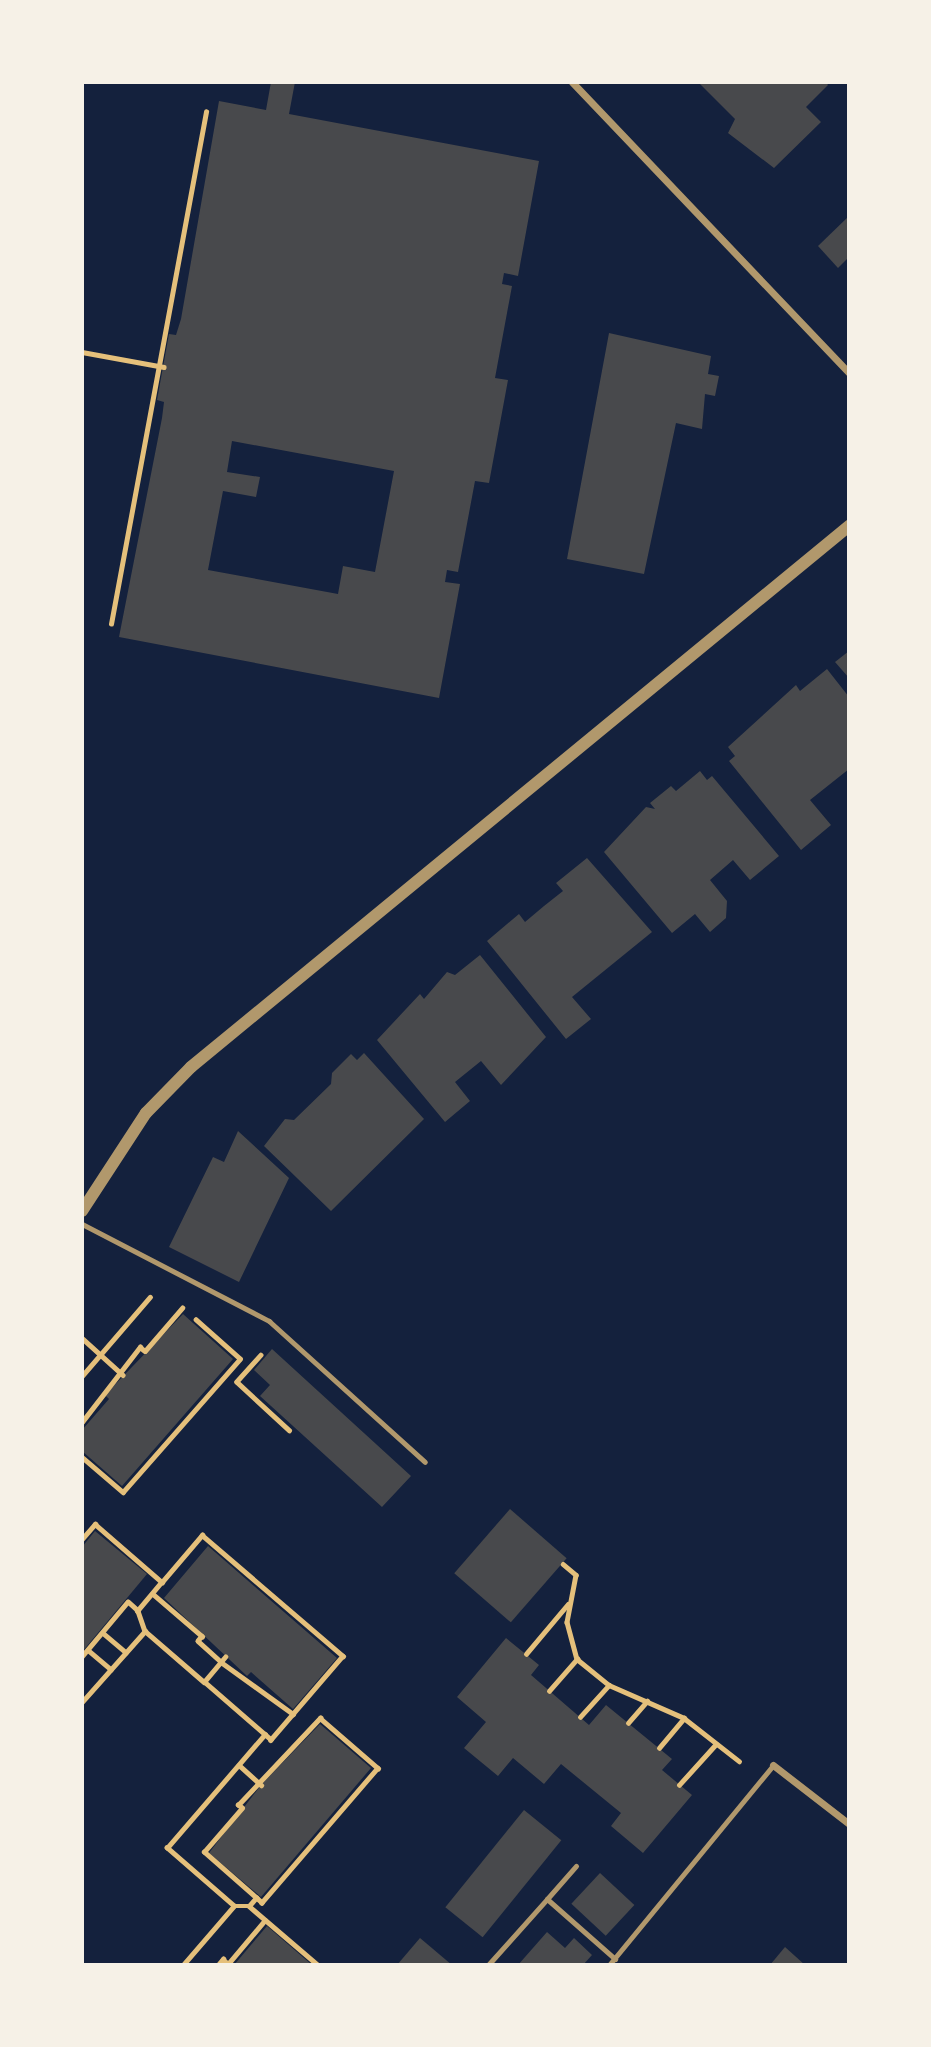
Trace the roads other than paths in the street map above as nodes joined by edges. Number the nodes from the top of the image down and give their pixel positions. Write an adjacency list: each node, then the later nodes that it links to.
1 (572, 82): 2 (street)
2 (849, 373)
3 (849, 526): 4 (street)
4 (82, 1211)
5 (82, 1224): 6 (lane)
6 (425, 1462)
7 (773, 1765): 8 (street); 11 (lane)
8 (849, 1825)
9 (576, 1866): 10 (lane)
10 (547, 1899): 11 (lane); 12 (lane)
11 (615, 1959): 13 (lane)
12 (488, 1965)
13 (610, 1965)

